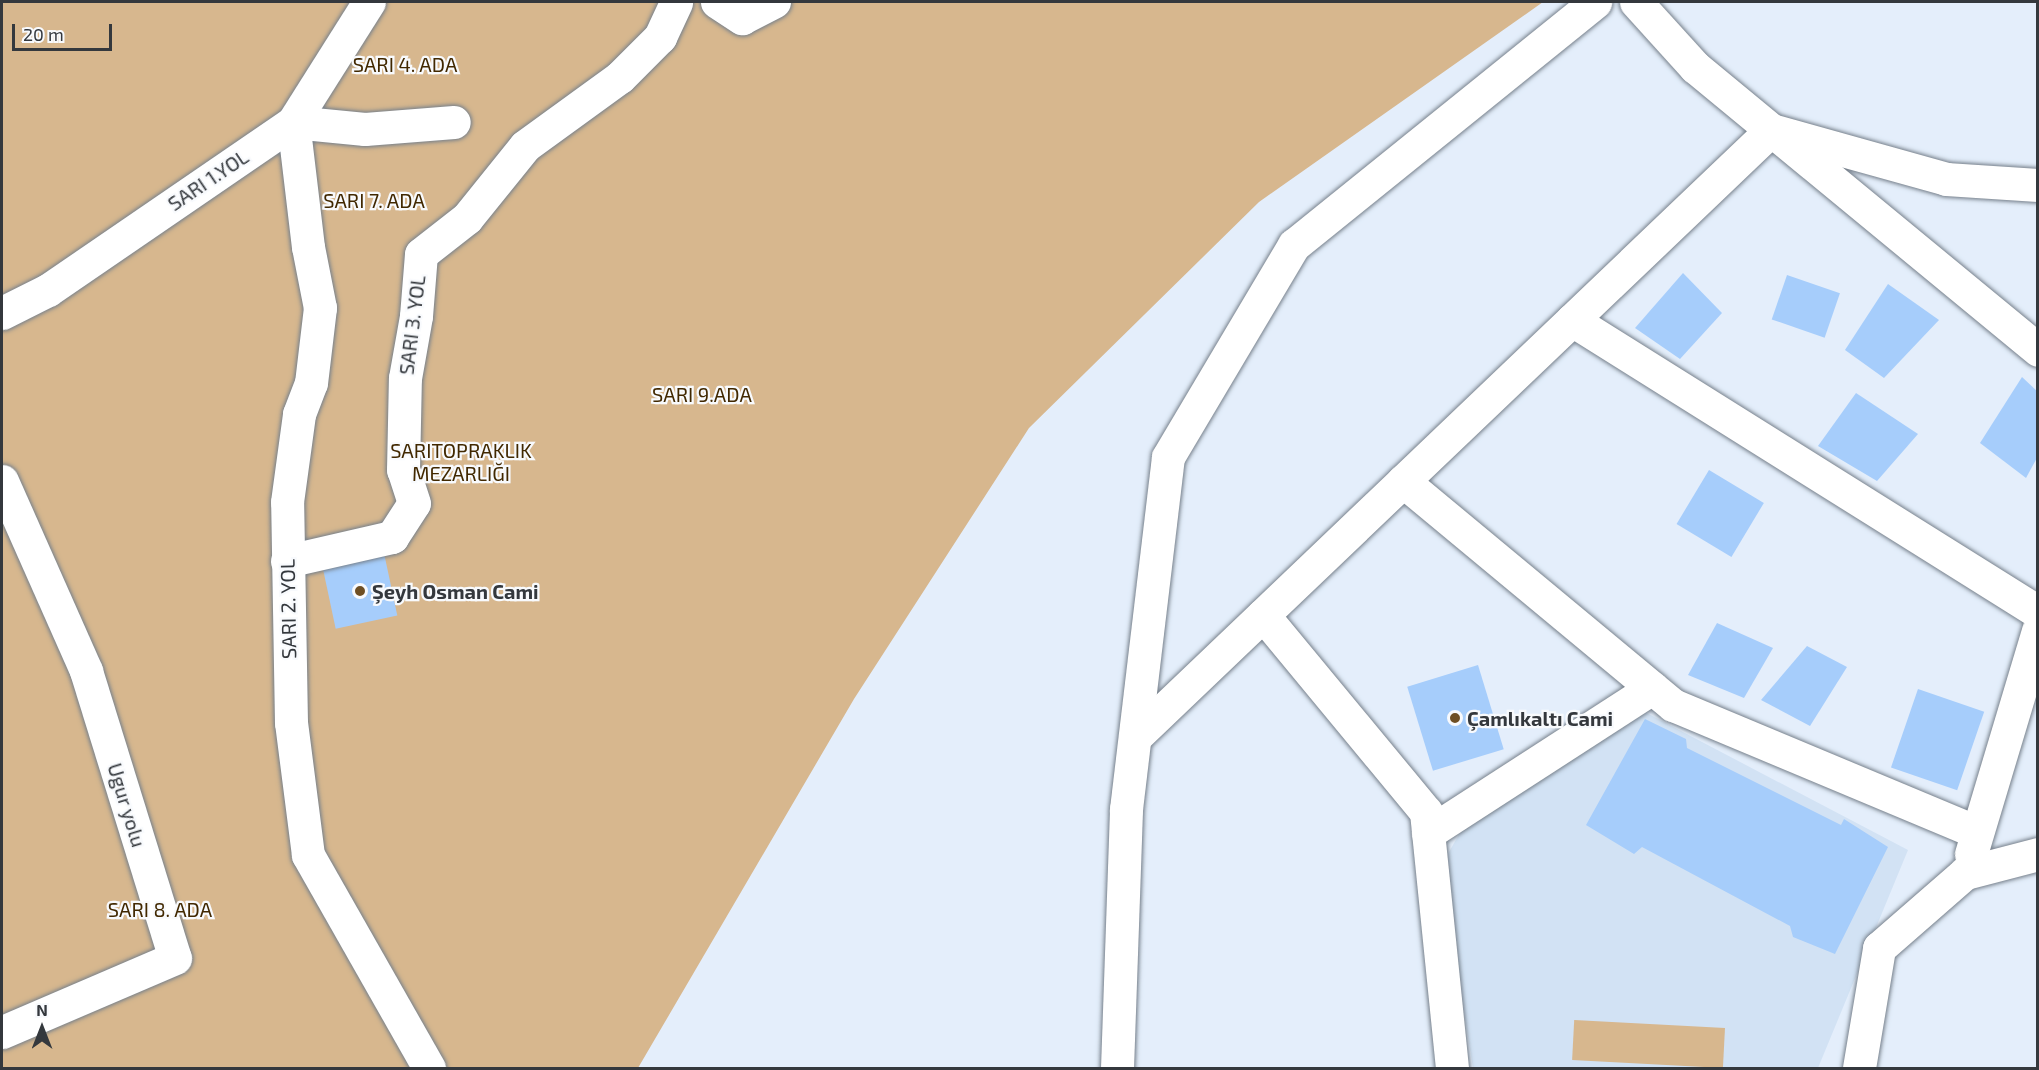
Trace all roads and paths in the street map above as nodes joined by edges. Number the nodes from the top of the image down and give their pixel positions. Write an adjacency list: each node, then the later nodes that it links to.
1 (369, 2): 7 (street, SARI 1.YOL)
2 (676, 2): 16 (street, SARI 3. YOL)
3 (717, 2): 4 (street)
4 (774, 2)
5 (1595, 2): 21 (street)
6 (1636, 2): 9 (street)
7 (293, 122): 8 (street); 11 (street, SARI 1.YOL); 16 (street, SARI 2. YOL)
8 (454, 122)
9 (1771, 130): 10 (street); 12 (street); 13 (street)
10 (2037, 185)
11 (2, 313)
12 (1572, 320): 15 (street); 17 (street)
13 (2037, 350)
14 (2, 481): 26 (street, Ugur yolu)
15 (1403, 481): 18 (street); 20 (street)
16 (287, 561): 27 (street, SARI 2. YOL)
17 (2037, 612)
18 (1263, 615): 21 (street); 22 (street)
19 (2037, 631): 23 (street)
20 (1652, 688): 22 (street); 23 (street)
21 (1135, 737): 28 (street)
22 (1428, 832): 29 (street)
23 (1977, 832): 25 (street)
24 (2037, 854): 25 (street)
25 (1965, 873): 30 (street)
26 (2, 1032)
27 (429, 1068)
28 (1117, 1068)
29 (1452, 1068)
30 (1860, 1068)

